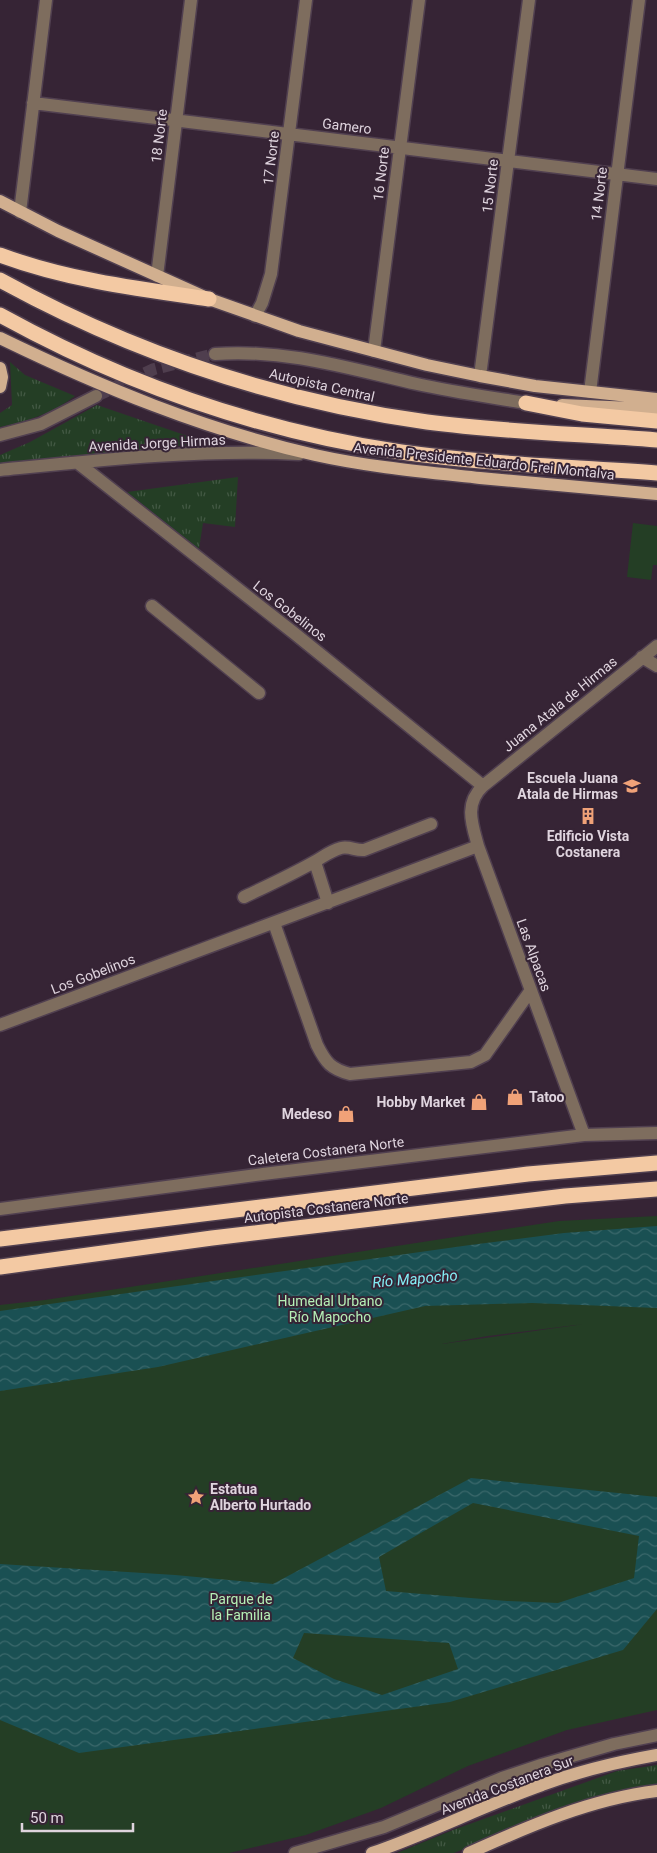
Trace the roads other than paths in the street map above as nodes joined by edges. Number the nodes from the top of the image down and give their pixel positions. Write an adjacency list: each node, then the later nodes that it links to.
1 (46, 0): 7 (street)
2 (191, 0): 8 (street, 18 Norte)
3 (306, 0): 9 (street, 17 Norte)
4 (418, 0): 10 (street, 16 Norte)
5 (529, 0): 11 (street, 15 Norte)
6 (639, 0): 12 (street, 14 Norte)
7 (34, 103): 8 (street, Gamero); 15 (street)
8 (176, 120): 9 (street, Gamero); 17 (street, 18 Norte)
9 (289, 134): 10 (street, Gamero); 21 (street, 17 Norte)
10 (400, 148): 11 (street, Gamero); 23 (street, 16 Norte)
11 (508, 161): 12 (street, Gamero); 26 (street, 15 Norte)
12 (617, 174): 13 (street, Gamero); 28 (street, 14 Norte)
13 (657, 179)
14 (0, 201): 15 (main road)
15 (20, 212): 17 (main road)
16 (0, 255): 19 (highway)
17 (157, 276): 19 (main road)
18 (0, 280): 35 (highway, Autopista Central)
19 (209, 299): 21 (main road)
20 (0, 315): 39 (highway)
21 (255, 316): 23 (main road)
22 (0, 338): 36 (main road, Avenida Presidente Eduardo Frei Montalva)
23 (374, 351): 26 (main road)
24 (215, 354): 31 (street)
25 (0, 368): 27 (main road)
26 (480, 376): 28 (main road)
27 (0, 387)
28 (590, 392): 30 (main road)
29 (96, 396): 34 (street)
30 (657, 398)
31 (526, 402): 32 (main road); 33 (highway)
32 (657, 409)
33 (657, 421)
34 (0, 436)
35 (657, 440)
36 (316, 455): 37 (street, Avenida Jorge Hirmas); 40 (main road, Avenida Presidente Eduardo Frei Montalva)
37 (78, 463): 38 (street, Avenida Jorge Hirmas); 46 (street, Los Gobelinos)
38 (0, 470)
39 (657, 473)
40 (657, 494)
41 (152, 606): 45 (street)
42 (657, 646): 43 (street, Juana Atala de Hirmas)
43 (642, 657): 44 (street); 46 (street, Juana Atala de Hirmas)
44 (657, 666)
45 (259, 693)
46 (483, 786): 48 (street, Las Alpacas)
47 (431, 824): 49 (street)
48 (478, 846): 51 (street, Los Gobelinos); 53 (street, Las Alpacas)
49 (315, 862): 50 (street); 51 (street)
50 (244, 897)
51 (328, 902): 52 (street, Los Gobelinos)
52 (274, 923): 53 (street); 54 (street, Los Gobelinos)
53 (531, 990): 56 (street, Las Alpacas)
54 (0, 1025)
55 (657, 1133): 56 (street, Caletera Costanera Norte)
56 (584, 1135): 59 (street, Caletera Costanera Norte)
57 (657, 1163): 60 (highway, Autopista Costanera Norte)
58 (657, 1189): 61 (highway, Autopista Costanera Norte)
59 (0, 1209)
60 (0, 1239)
61 (0, 1267)
62 (657, 1735): 65 (street)
63 (657, 1756): 66 (main road, Avenida Costanera Sur)
64 (657, 1791): 67 (main road)
65 (295, 1853)
66 (372, 1853)
67 (468, 1853)

